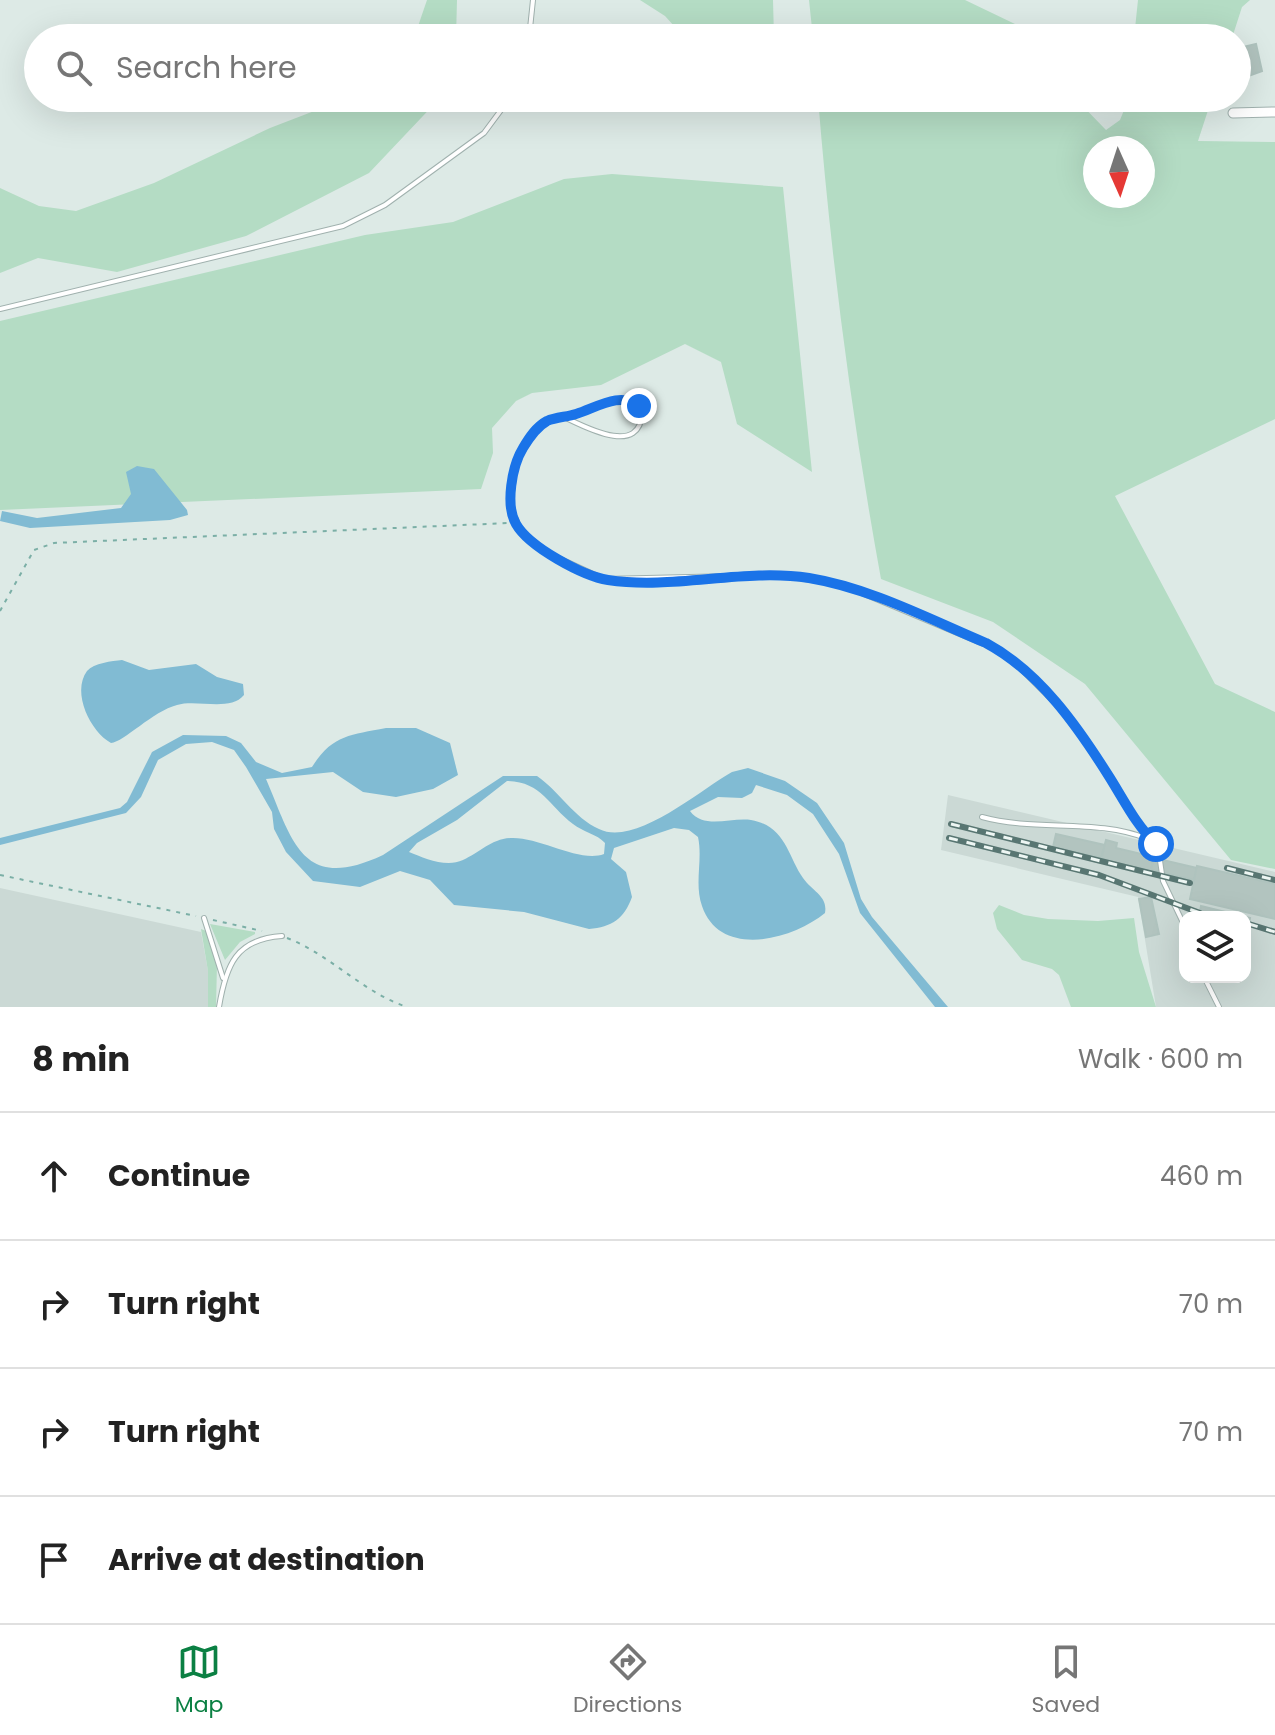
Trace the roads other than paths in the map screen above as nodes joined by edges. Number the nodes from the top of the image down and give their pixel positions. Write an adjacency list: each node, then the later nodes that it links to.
1 (533, 0): 2 (lane)
2 (530, 24)
3 (500, 112): 6 (lane)
4 (1275, 112): 5 (street)
5 (1233, 113)
6 (0, 309)
7 (564, 417): 7 (lane); 9 (lane)
8 (982, 817): 9 (lane)
9 (1154, 842): 10 (lane)
10 (1179, 914)
11 (204, 918): 13 (lane)
12 (282, 936): 13 (lane)
13 (224, 980): 15 (lane)
14 (1207, 983): 16 (lane)
15 (219, 1007)
16 (1219, 1007)

